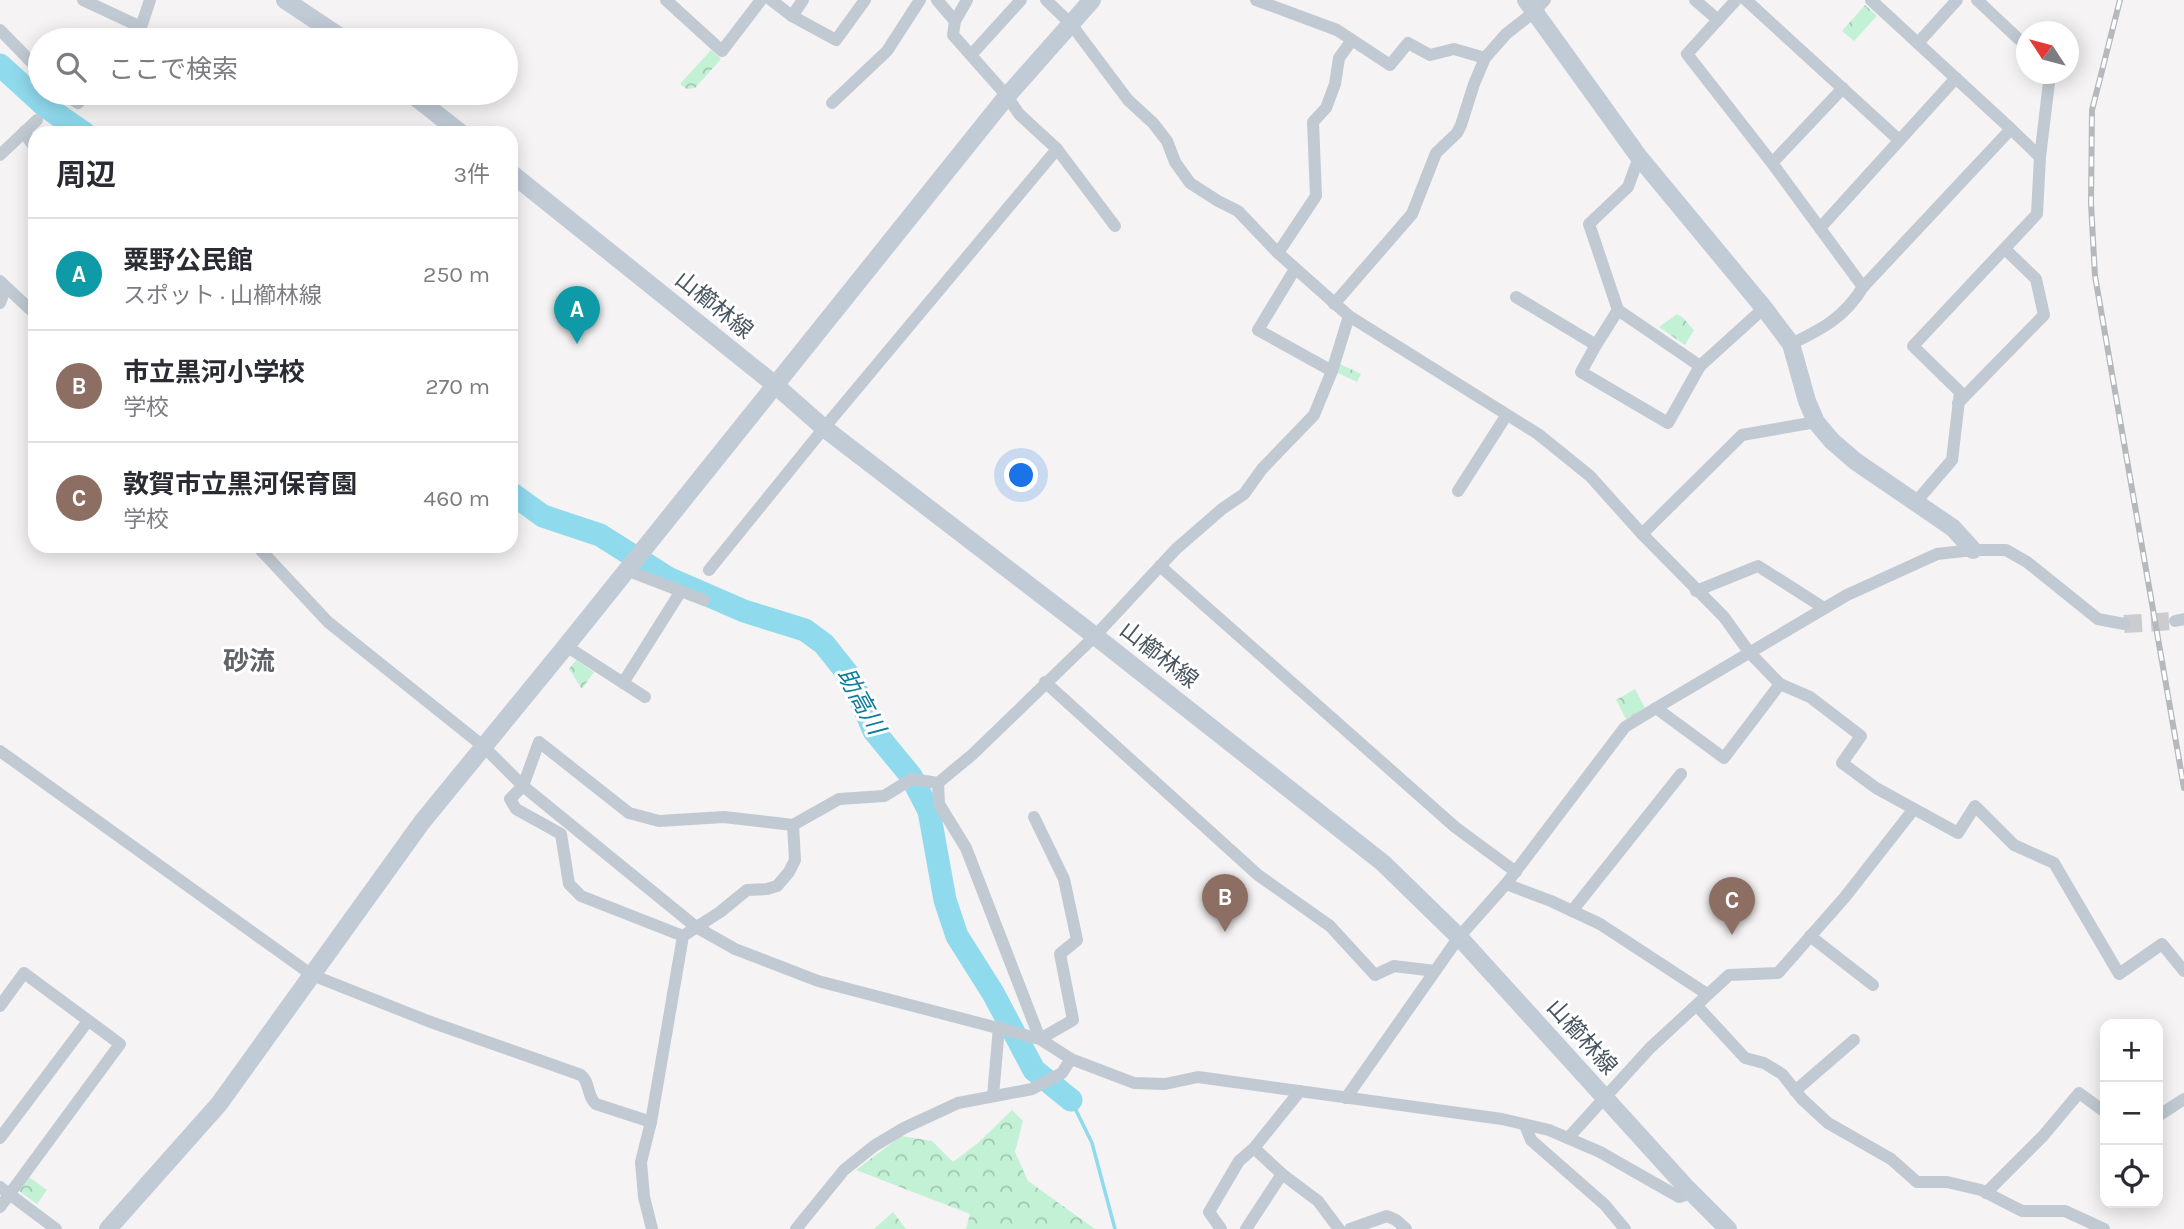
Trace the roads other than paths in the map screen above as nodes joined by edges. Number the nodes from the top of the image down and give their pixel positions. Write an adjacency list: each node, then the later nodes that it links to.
1 (83, 0): 27 (street)
2 (150, 0): 27 (street)
3 (285, 0): 28 (street)
4 (666, 0): 5 (street)
5 (761, 0)
6 (771, 0): 23 (street)
7 (803, 0): 23 (street)
8 (864, 0): 23 (street)
9 (920, 0): 40 (street)
10 (937, 0): 25 (street)
11 (967, 0): 25 (street)
12 (1021, 0): 33 (street)
13 (1046, 0): 26 (street)
14 (1092, 0): 26 (street)
15 (1256, 0): 31 (street)
16 (1695, 0): 24 (street)
17 (1736, 0): 24 (street)
18 (1746, 0): 38 (street)
19 (1871, 0): 32 (street)
20 (1957, 0): 32 (street)
21 (1977, 0): 30 (street)
22 (1535, 4): 34 (street); 52 (street)
23 (792, 16)
24 (1717, 20): 54 (street)
25 (955, 21): 33 (street)
26 (1071, 24): 39 (street); 59 (street)
27 (141, 27)
28 (327, 28)
29 (0, 30): 35 (street)
30 (2016, 37)
31 (1352, 40): 34 (street); 59 (street)
32 (1918, 43): 36 (street)
33 (971, 55): 39 (street)
34 (1485, 58): 65 (street)
35 (28, 59)
36 (1956, 78): 46 (street); 49 (street)
37 (2049, 84): 53 (street)
38 (1843, 88): 49 (street); 54 (street)
39 (1007, 96): 50 (street); 74 (street)
40 (832, 103)
41 (426, 105): 44 (street)
42 (37, 120): 43 (street)
43 (30, 126)
44 (452, 126)
45 (28, 128): 47 (street)
46 (2011, 129): 53 (street); 62 (street)
47 (24, 132): 48 (street); 51 (street)
48 (28, 138)
49 (1899, 140): 57 (street)
50 (1057, 149): 56 (street); 78 (street)
51 (0, 155)
52 (1639, 157): 67 (street); 68 (street)
53 (2040, 157): 58 (street)
54 (1772, 163): 57 (street)
55 (518, 179): 74 (street, 山櫛林線)
56 (1115, 226)
57 (1820, 228): 62 (street)
58 (2005, 249): 75 (street); 75 (street)
59 (1278, 253): 60 (street)
60 (1295, 269): 65 (street); 73 (street)
61 (3, 284): 64 (street); 66 (street)
62 (1863, 288): 70 (street)
63 (1516, 297): 71 (street)
64 (0, 303)
65 (1334, 304): 69 (street)
66 (28, 307)
67 (1764, 308): 70 (street); 72 (street)
68 (1618, 310): 71 (street); 72 (street)
69 (1349, 316): 73 (street); 76 (street)
70 (1791, 344): 77 (street)
71 (1596, 345): 72 (street)
72 (1700, 366)
73 (1332, 371): 84 (street)
74 (774, 384): 78 (street, 山櫛林線); 85 (street)
75 (1958, 403): 80 (street)
76 (1506, 416): 79 (street); 81 (street)
77 (1816, 422): 80 (street); 81 (street)
78 (824, 428): 86 (street); 92 (street, 山櫛林線)
79 (1458, 491)
80 (1915, 503): 82 (street)
81 (1642, 534): 88 (street)
82 (1973, 550): 90 (street); 91 (street)
83 (264, 553): 100 (street)
84 (1160, 566): 92 (street); 108 (street)
85 (628, 567): 87 (street); 93 (street)
86 (709, 570)
87 (681, 591): 89 (street); 96 (street)
88 (1696, 591): 90 (street); 94 (street)
89 (704, 600)
90 (1824, 608): 94 (street)
91 (2124, 624)
92 (1094, 636): 95 (street); 114 (street, 山櫛林線)
93 (566, 646): 96 (street); 100 (street)
94 (1749, 652): 97 (street); 99 (street)
95 (1045, 682): 103 (street); 115 (street)
96 (623, 683): 98 (street)
97 (1780, 684): 99 (street); 105 (street)
98 (645, 697)
99 (1656, 708): 108 (street)
100 (483, 746): 104 (street); 117 (street)
101 (0, 751): 117 (street)
102 (1681, 774): 110 (street)
103 (938, 783): 107 (street); 124 (street)
104 (523, 786): 107 (street); 111 (street); 112 (street)
105 (1913, 810): 113 (street); 116 (street)
106 (1034, 817): 124 (street)
107 (793, 825): 111 (street)
108 (1516, 872): 109 (street)
109 (1506, 884): 110 (street); 114 (street)
110 (1572, 911): 119 (street)
111 (696, 927): 112 (street); 123 (street)
112 (683, 936): 135 (street)
113 (1810, 936): 118 (street); 119 (street)
114 (1459, 937): 115 (street); 131 (street, 山櫛林線)
115 (1435, 971): 130 (street)
116 (2184, 971)
117 (312, 975): 135 (street); 146 (street)
118 (1873, 985)
119 (1707, 994): 121 (street)
120 (0, 1006): 122 (street)
121 (1697, 1006): 128 (street); 131 (street)
122 (88, 1021): 137 (street); 141 (street)
123 (999, 1027): 124 (street); 129 (street)
124 (1040, 1039): 126 (street)
125 (1854, 1040): 128 (street)
126 (1071, 1059): 127 (street); 129 (street)
127 (1300, 1091): 130 (street); 139 (street)
128 (1795, 1091): 143 (street)
129 (993, 1096): 148 (street)
130 (1346, 1098): 136 (street)
131 (1605, 1098): 138 (street); 142 (street, 山櫛林線)
132 (2184, 1099): 134 (street)
133 (2100, 1108): 143 (street)
134 (2163, 1113)
135 (651, 1122): 147 (street)
136 (1525, 1125): 138 (street); 154 (street)
137 (0, 1139)
138 (1568, 1139): 142 (street)
139 (1254, 1148): 140 (street); 149 (street)
140 (1282, 1174): 150 (street); 151 (street)
141 (5, 1191): 144 (street); 145 (street)
142 (1692, 1192): 155 (street, 山櫛林線)
143 (1986, 1193): 156 (street)
144 (0, 1207)
145 (56, 1229)
146 (108, 1229)
147 (652, 1229)
148 (796, 1229)
149 (1221, 1229)
150 (1246, 1229)
151 (1339, 1229)
152 (1350, 1229): 153 (street)
153 (1406, 1229)
154 (1625, 1229)
155 (1728, 1229)
156 (2104, 1229)

